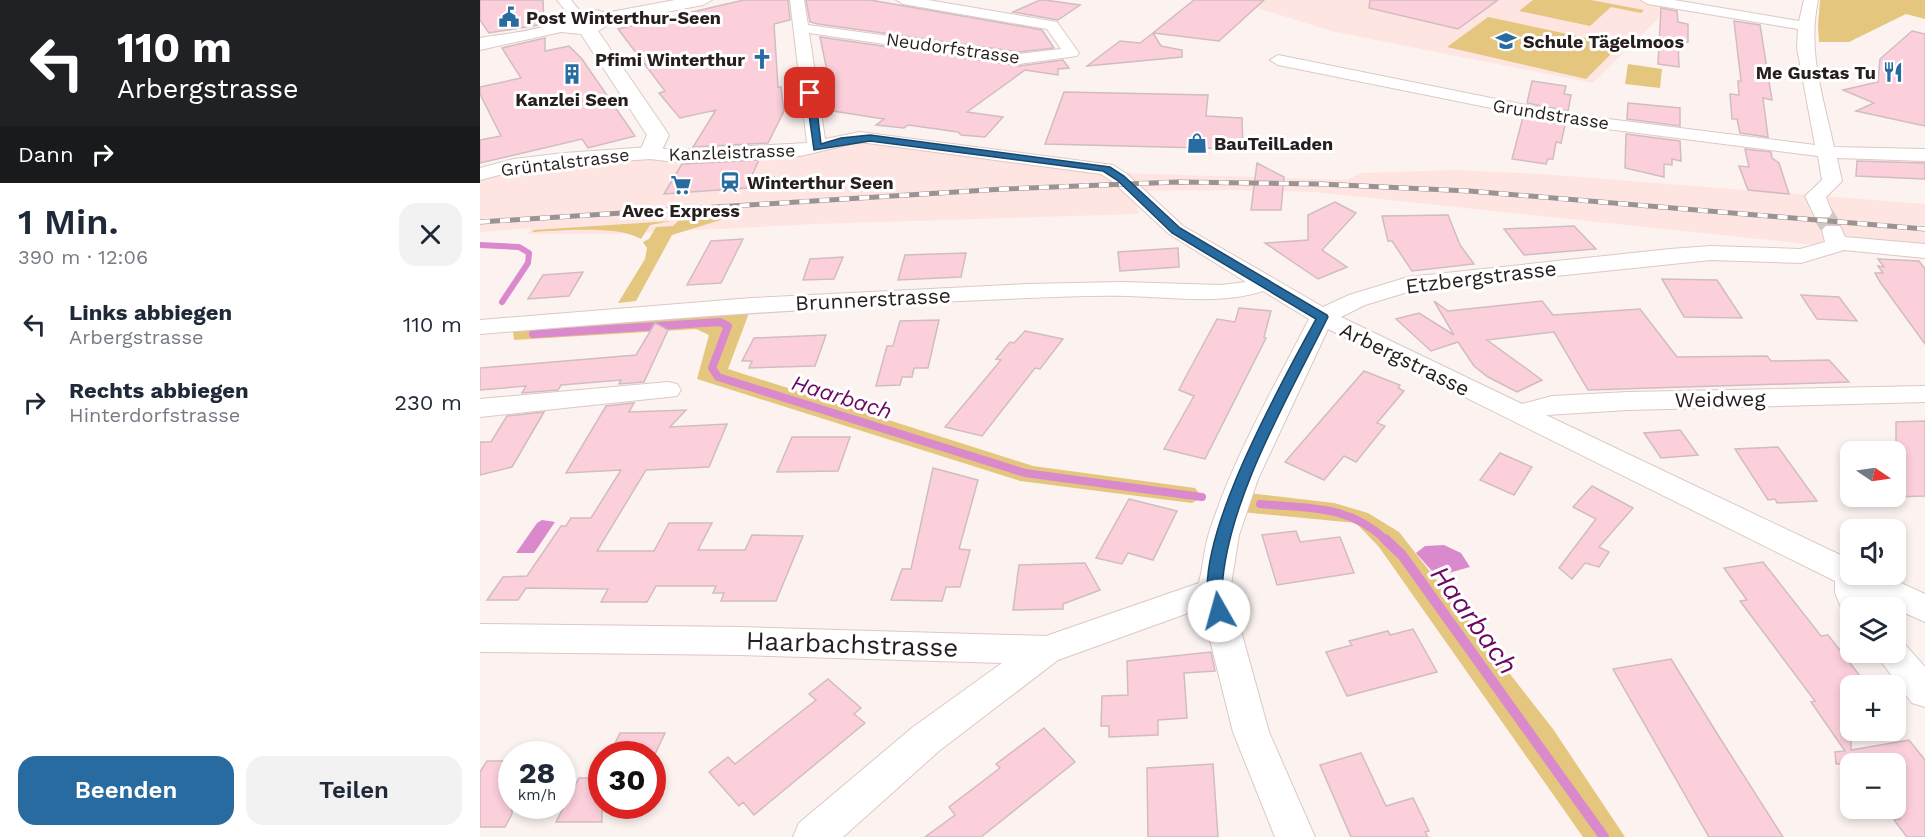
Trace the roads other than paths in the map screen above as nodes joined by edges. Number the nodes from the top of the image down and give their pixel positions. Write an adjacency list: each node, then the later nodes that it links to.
1 (564, 0): 7 (street, Kanzleistrasse)
2 (703, 0): 7 (street)
3 (797, 0): 9 (street)
4 (903, 0): 9 (street, Neudorfstrasse)
5 (1648, 0): 8 (street)
6 (1810, 0): 8 (street)
7 (582, 23): 10 (street); 14 (street, Kanzleistrasse)
8 (1805, 26): 13 (street)
9 (801, 29): 12 (street)
10 (480, 44)
11 (1278, 60): 13 (street, Grundstrasse)
12 (817, 148): 14 (street, Kanzleistrasse); 19 (street, Arbergstrasse)
13 (1827, 152): 15 (street, Grundstrasse); 17 (street)
14 (650, 153): 16 (street, Grüntalstrasse)
15 (1925, 155)
16 (480, 174)
17 (1830, 228): 18 (street, Etzbergstrasse); 20 (street, Etzbergstrasse)
18 (1925, 251)
19 (1265, 284): 20 (street, Arbergstrasse); 21 (street, Brunnerstrasse)
20 (1322, 317): 25 (street, Arbergstrasse); 28 (street)
21 (480, 327)
22 (668, 390): 24 (street)
23 (1925, 394): 25 (street, Weidweg)
24 (480, 408)
25 (1517, 414): 26 (street, Arbergstrasse)
26 (1840, 570)
27 (1873, 585): 29 (street, Arbergstrasse)
28 (1214, 591): 31 (street, Haarbachstrasse); 35 (street)
29 (1925, 609)
30 (480, 638): 31 (street, Haarbachstrasse)
31 (1047, 650): 34 (street)
32 (1901, 663): 33 (street)
33 (1925, 692)
34 (813, 837)
35 (1295, 837)

